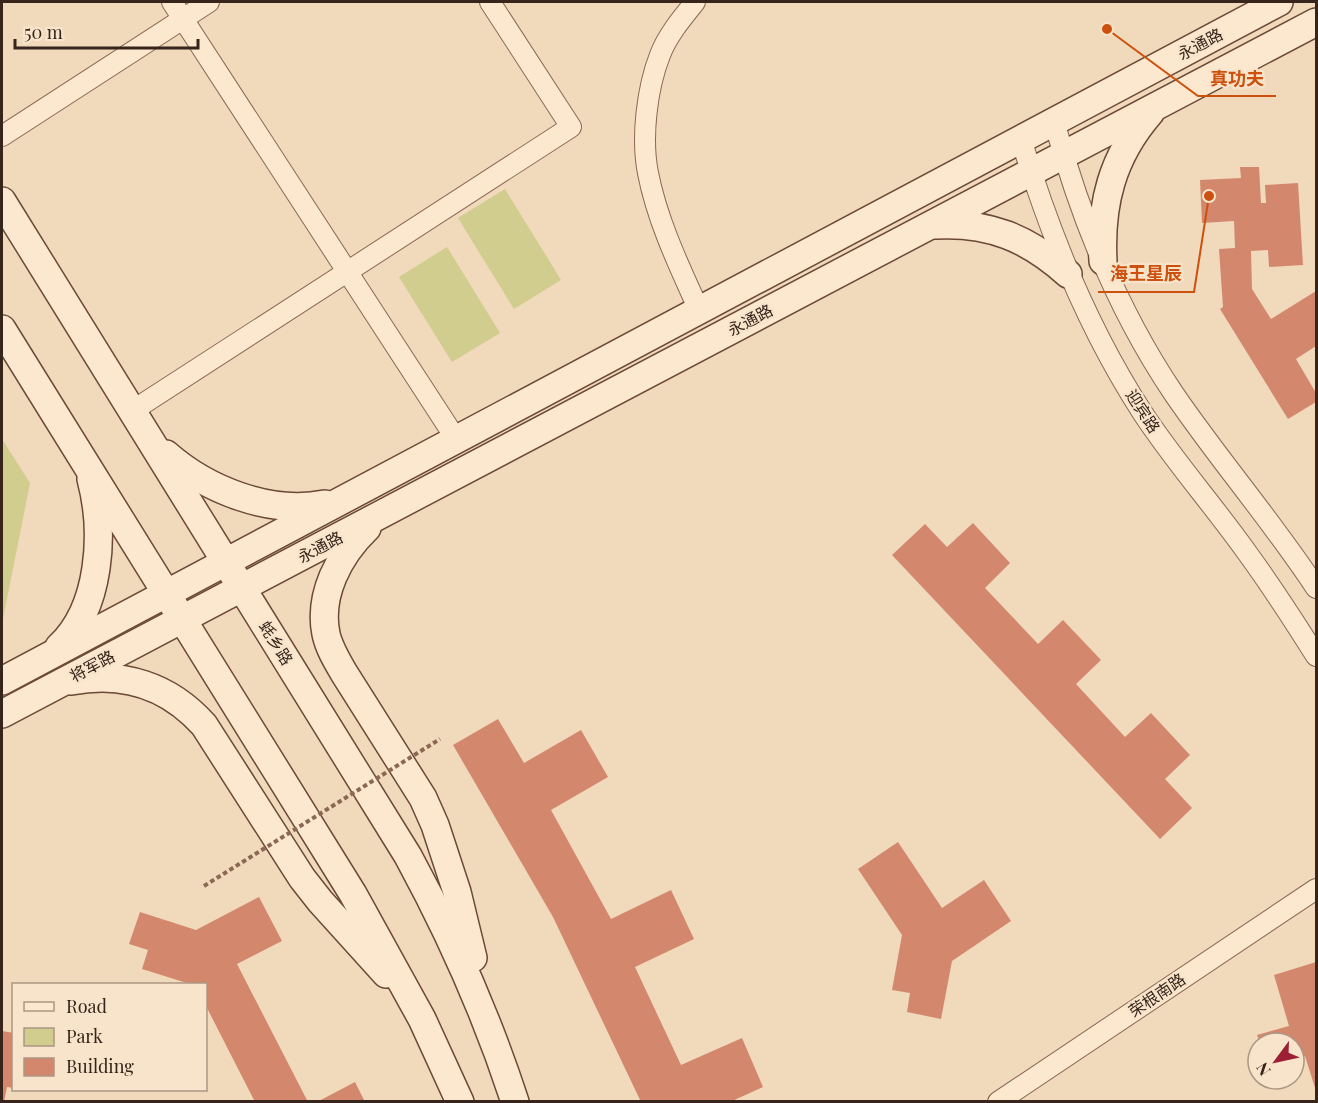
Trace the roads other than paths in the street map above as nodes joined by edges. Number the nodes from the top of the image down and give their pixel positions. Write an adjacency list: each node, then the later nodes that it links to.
1 (172, 2): 6 (street)
2 (209, 2): 6 (street)
3 (490, 2): 17 (street)
4 (695, 2): 19 (street)
5 (1279, 2): 9 (street, 永通路)
6 (183, 18): 10 (street); 17 (street)
7 (1317, 22): 8 (street, 永通路)
8 (1155, 107): 12 (street, 永通路); 16 (street)
9 (1054, 121): 11 (street, 永通路); 12 (street)
10 (2, 136)
11 (1021, 139): 13 (street, 迎宾路); 19 (street, 永通路)
12 (1063, 155): 13 (street, 永通路); 16 (street)
13 (1031, 172): 15 (street, 永通路); 18 (street, 迎宾路)
14 (2, 201): 21 (street, 蚝乡路)
15 (931, 225): 18 (street); 26 (street, 永通路)
16 (1102, 261): 29 (street)
17 (348, 272): 21 (street); 23 (street)
18 (1068, 274): 33 (street, 迎宾路)
19 (699, 310): 23 (street, 永通路)
20 (2, 329): 24 (street)
21 (132, 411): 22 (street, 蚝乡路)
22 (148, 436): 25 (street); 27 (street, 蚝乡路)
23 (456, 439): 25 (street, 永通路)
24 (83, 459): 30 (street); 32 (street)
25 (346, 498): 27 (street, 永通路)
26 (387, 511): 28 (street, 永通路); 39 (street)
27 (226, 561): 28 (street, 蚝乡路); 30 (street, 永通路)
28 (242, 587): 31 (street, 永通路); 39 (street, 蚝乡路)
29 (1317, 588)
30 (167, 593): 31 (street); 32 (street, 将军路)
31 (183, 618): 35 (street, 将军路); 38 (street)
32 (51, 654): 34 (street, 将军路)
33 (1317, 656)
34 (2, 681)
35 (60, 683): 36 (street, 将军路); 38 (street)
36 (2, 714)
37 (1317, 889): 40 (street, 荣根南路)
38 (422, 1019): 41 (street)
39 (492, 1035): 42 (street, 蚝乡路)
40 (1011, 1098)
41 (460, 1101)
42 (515, 1101)

